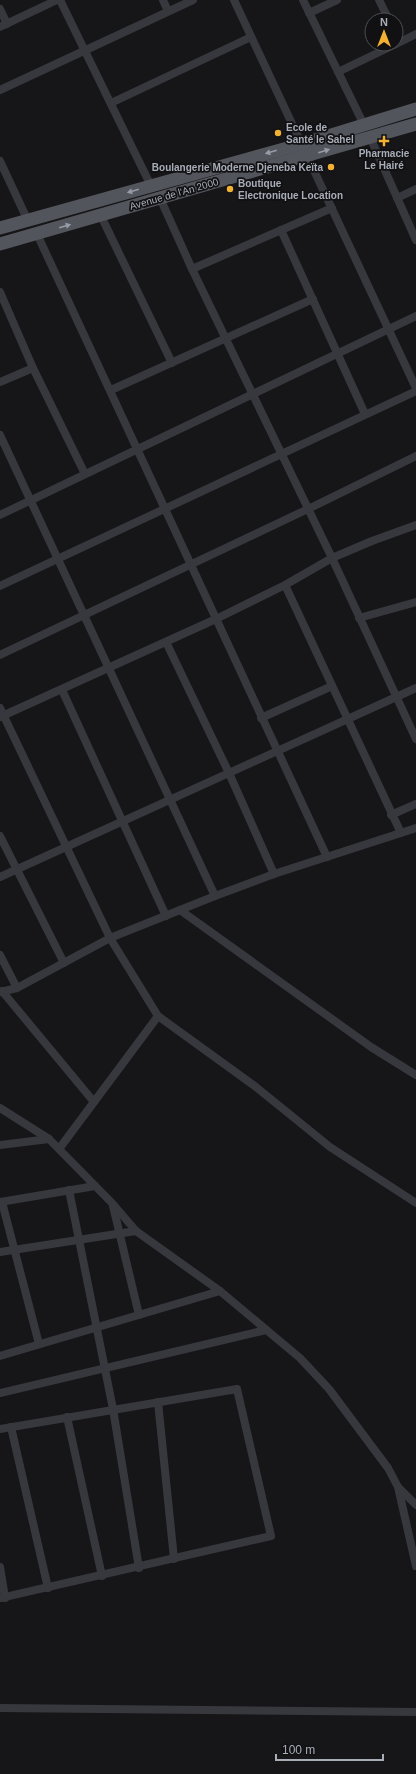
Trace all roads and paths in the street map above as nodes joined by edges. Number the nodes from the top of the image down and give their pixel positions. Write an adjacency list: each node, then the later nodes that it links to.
1 (57, 0): 13 (street)
2 (60, 0): 17 (street)
3 (163, 0): 10 (street)
4 (193, 0): 10 (street)
5 (234, 0): 15 (street)
6 (303, 0): 12 (street)
7 (337, 0): 12 (street)
8 (379, 0): 11 (street)
9 (0, 9): 13 (street)
10 (168, 11): 17 (street)
11 (384, 12)
12 (309, 13): 19 (street)
13 (3, 25)
14 (416, 34): 16 (street)
15 (251, 37): 21 (street); 26 (street)
16 (404, 38)
17 (85, 50): 20 (street); 21 (street)
18 (376, 52): 19 (street)
19 (338, 72): 24 (street)
20 (0, 90)
21 (111, 103): 29 (street)
22 (416, 109): 24 (main road, Avenue de l'An 2000)
23 (416, 124): 25 (main road, Avenue de l'An 2000)
24 (364, 125): 26 (main road, Avenue de l'An 2000)
25 (370, 137): 27 (main road, Avenue de l'An 2000, one-way to 25); 32 (street)
26 (302, 144): 27 (street); 29 (main road, Avenue de l'An 2000, one-way to 29)
27 (308, 156): 31 (main road, Avenue de l'An 2000); 33 (street)
28 (0, 161): 35 (street)
29 (150, 186): 35 (main road, Avenue de l'An 2000, one-way to 35)
30 (416, 189): 32 (street)
31 (160, 198): 34 (main road, Avenue de l'An 2000); 41 (street)
32 (397, 198): 39 (street)
33 (332, 208): 37 (street); 45 (street)
34 (100, 216): 38 (main road, Avenue de l'An 2000, one-way to 34); 48 (street)
35 (28, 221): 36 (main road, Avenue de l'An 2000)
36 (0, 228)
37 (281, 230): 41 (street); 43 (street)
38 (37, 234): 40 (main road, Avenue de l'An 2000); 51 (street)
39 (416, 240)
40 (0, 244)
41 (192, 269): 46 (street)
42 (0, 292): 49 (street)
43 (313, 299): 46 (street); 47 (street)
44 (416, 316): 45 (street)
45 (388, 329): 47 (street); 52 (street)
46 (226, 339): 48 (street); 53 (street)
47 (338, 353): 53 (street); 54 (street)
48 (172, 363): 51 (street)
49 (32, 368): 50 (street); 59 (street)
50 (0, 382)
51 (111, 390): 56 (street)
52 (416, 390): 54 (street)
53 (252, 394): 56 (street); 57 (street)
54 (365, 414): 57 (street)
55 (1, 441): 60 (street)
56 (138, 449): 59 (street); 61 (street)
57 (280, 454): 61 (street); 62 (street)
58 (416, 456): 62 (street)
59 (85, 474): 60 (street)
60 (30, 500): 63 (street); 66 (street)
61 (165, 508): 66 (street); 67 (street)
62 (308, 509): 65 (street); 67 (street)
63 (0, 515)
64 (415, 528): 65 (street)
65 (332, 558): 68 (street); 72 (street)
66 (57, 559): 69 (street); 71 (street)
67 (191, 564): 71 (street); 73 (street)
68 (285, 585): 73 (street); 77 (street)
69 (0, 586)
70 (416, 602): 72 (street)
71 (84, 615): 75 (street); 76 (street)
72 (359, 618): 80 (street)
73 (216, 619): 74 (street); 82 (street)
74 (166, 642): 76 (street); 86 (street)
75 (0, 655)
76 (108, 668): 79 (street); 87 (street)
77 (332, 686): 82 (street); 83 (street)
78 (416, 688): 80 (street)
79 (62, 690): 81 (street); 90 (street)
80 (396, 697): 83 (street); 84 (street)
81 (1, 714): 94 (street)
82 (261, 718): 85 (street)
83 (349, 719): 85 (street); 89 (street)
84 (416, 739)
85 (277, 751): 86 (street); 95 (street)
86 (229, 773): 87 (street); 97 (street)
87 (170, 800): 90 (street); 99 (street)
88 (416, 804): 89 (street)
89 (391, 815): 92 (street)
90 (123, 821): 94 (street); 101 (street)
91 (416, 828): 92 (street)
92 (401, 833): 95 (street)
93 (0, 836): 96 (street)
94 (67, 847): 96 (street); 102 (street)
95 (327, 857): 97 (street)
96 (17, 869): 98 (street); 104 (street)
97 (274, 874): 99 (street)
98 (0, 877)
99 (215, 896): 100 (street)
100 (180, 910): 101 (street); 108 (street)
101 (166, 916): 102 (street)
102 (110, 938): 104 (street); 107 (street)
103 (0, 955): 105 (street)
104 (64, 963): 105 (street)
105 (17, 988): 106 (street)
106 (1, 991): 109 (street)
107 (158, 1016): 109 (street); 118 (street)
108 (416, 1075)
109 (94, 1102): 113 (street)
110 (0, 1108): 111 (street)
111 (49, 1139): 112 (street); 113 (street)
112 (0, 1145)
113 (59, 1149): 114 (street)
114 (95, 1186): 115 (street); 117 (street)
115 (68, 1190): 116 (street); 121 (street)
116 (1, 1202): 122 (street)
117 (112, 1203): 119 (street); 120 (street)
118 (416, 1203)
119 (136, 1231): 120 (street); 124 (street)
120 (120, 1234): 121 (street); 125 (street)
121 (79, 1240): 122 (street); 126 (street)
122 (15, 1250): 123 (street); 128 (street)
123 (0, 1252)
124 (220, 1291): 125 (street); 127 (street)
125 (139, 1315): 126 (street)
126 (96, 1327): 128 (street); 130 (street)
127 (266, 1330): 130 (street); 137 (street)
128 (39, 1344): 129 (street)
129 (0, 1356)
130 (105, 1369): 131 (street); 133 (street)
131 (0, 1394)
132 (158, 1402): 133 (street); 139 (street); 139 (street)
133 (113, 1409): 134 (street); 142 (street)
134 (67, 1417): 135 (street); 143 (street)
135 (11, 1427): 136 (street); 144 (street)
136 (0, 1429)
137 (398, 1486): 138 (street); 140 (street)
138 (416, 1505)
139 (174, 1559): 142 (street)
140 (416, 1566)
141 (0, 1567): 145 (street)
142 (139, 1568): 143 (street)
143 (102, 1576): 144 (street)
144 (48, 1588): 145 (street)
145 (3, 1598)
146 (0, 1708): 147 (street)
147 (416, 1712)

